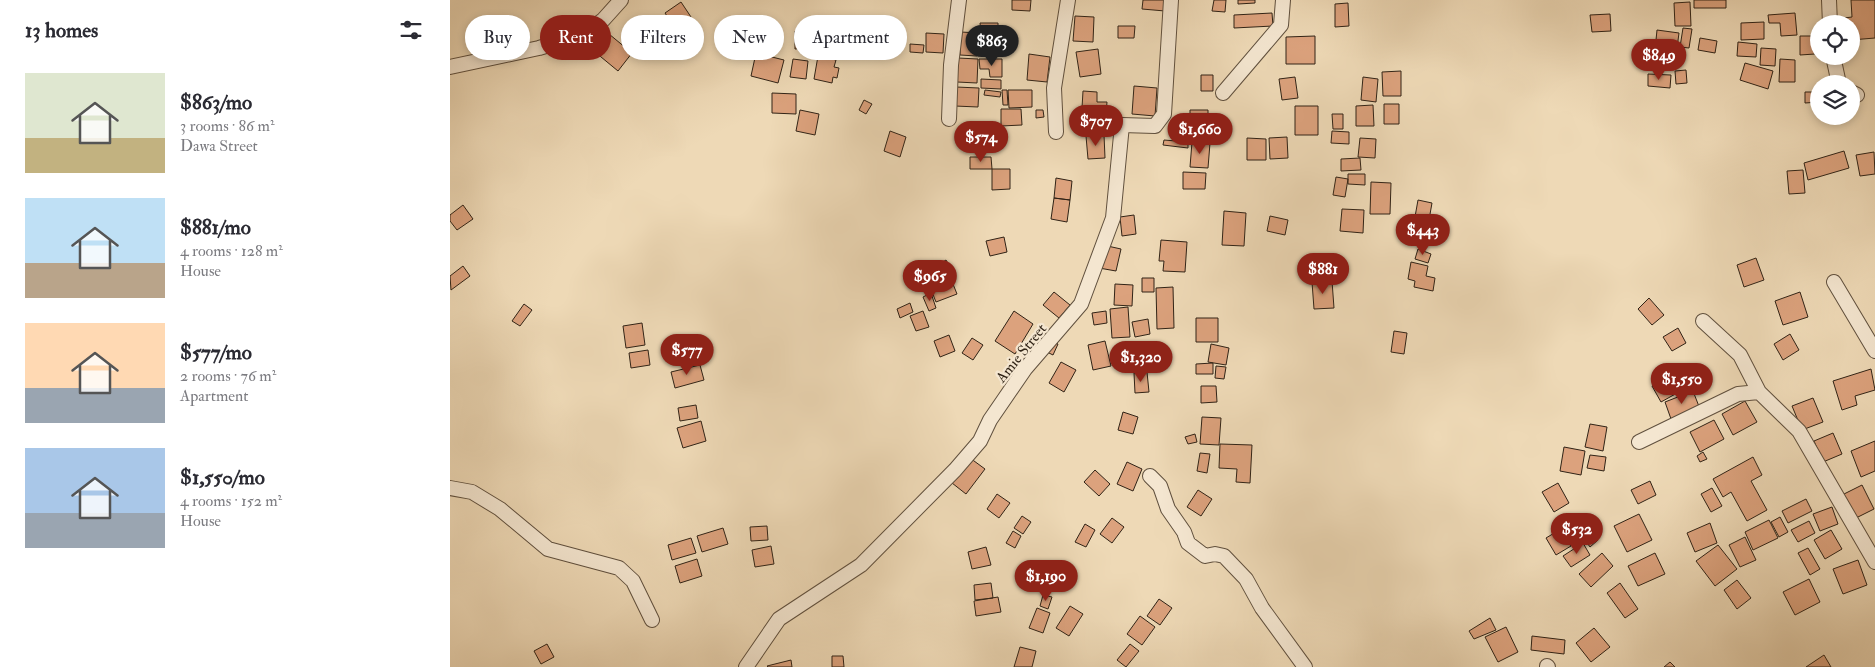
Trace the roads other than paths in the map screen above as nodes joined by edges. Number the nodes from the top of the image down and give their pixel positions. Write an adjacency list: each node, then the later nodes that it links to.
1 (621, 0): 8 (street)
2 (959, 0): 10 (street)
3 (1068, 0): 11 (street)
4 (1171, 0): 21 (street, Amie Street)
5 (1283, 0): 9 (street)
6 (1829, 0): 7 (street)
7 (1830, 15)
8 (450, 67)
9 (1223, 94)
10 (949, 119)
11 (1056, 132)
12 (1834, 282): 14 (street)
13 (1703, 321): 15 (street)
14 (1875, 350)
15 (1759, 392): 16 (street); 19 (street)
16 (1639, 442)
17 (1150, 476): 22 (street)
18 (450, 488): 20 (street)
19 (1875, 562)
20 (652, 620)
21 (746, 667)
22 (1305, 667)

